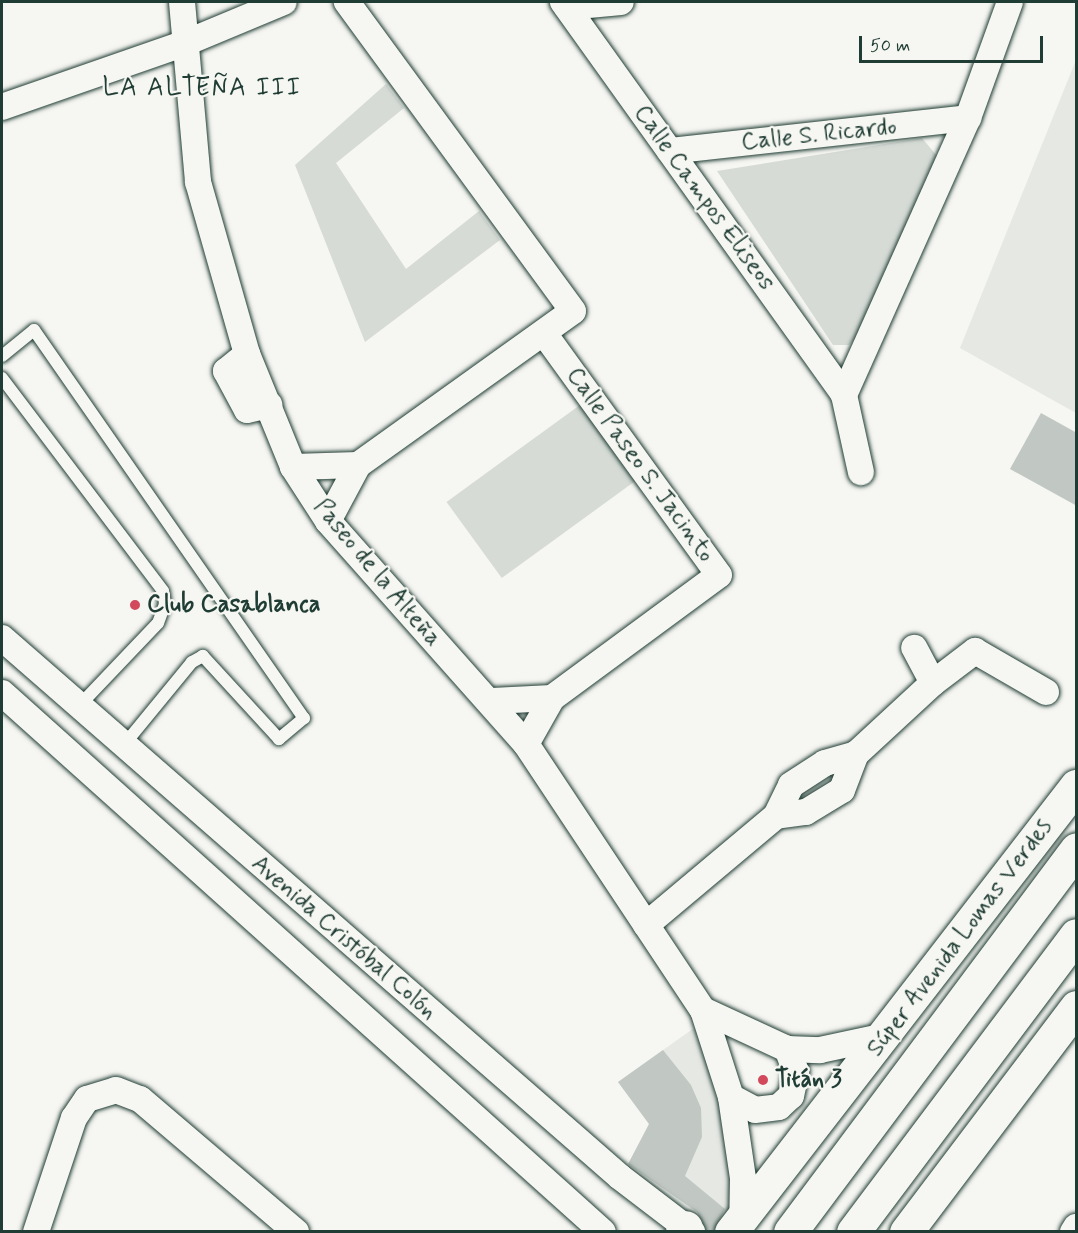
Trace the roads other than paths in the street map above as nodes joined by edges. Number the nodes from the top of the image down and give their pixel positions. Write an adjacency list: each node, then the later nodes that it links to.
1 (182, 2): 7 (street, Paseo de la Alteña)
2 (284, 2): 7 (street)
3 (347, 2): 11 (street)
4 (621, 2): 6 (street)
5 (1010, 2): 9 (street)
6 (565, 4): 10 (street, Calle Campos Eliseos)
7 (183, 44): 8 (street); 16 (street, Paseo de la Alteña)
8 (2, 106)
9 (968, 118): 10 (street, Calle S. Ricardo); 14 (street)
10 (670, 151): 14 (street, Calle Campos Eliseos)
11 (544, 333): 15 (street); 24 (street, Calle Paseo S. Jacinto)
12 (2, 356): 28 (lane)
13 (2, 378): 26 (lane)
14 (844, 395): 17 (street, Calle Campos Eliseos)
15 (358, 465): 16 (street); 18 (street)
16 (293, 467): 18 (street, Paseo de la Alteña)
17 (861, 472)
18 (328, 521): 25 (street, Paseo de la Alteña)
19 (2, 638): 26 (street, Avenida Cristóbal Colón)
20 (914, 648): 21 (street)
21 (933, 684): 23 (street); 31 (street)
22 (2, 693): 43 (street, Avenida Cristóbal Colón)
23 (1046, 693)
24 (552, 698): 25 (street); 27 (street, Calle Paseo S. Jacinto)
25 (492, 701): 27 (street, Paseo de la Alteña)
26 (77, 708): 28 (street, Avenida Cristóbal Colón)
27 (526, 744): 31 (street, Paseo de la Alteña)
28 (122, 747): 40 (street, Avenida Cristóbal Colón)
29 (1077, 786): 35 (main road, Súper Avenida Lomas Verdes)
30 (1077, 849): 44 (main road, Súper Avenida Lomas Verdes)
31 (646, 925): 34 (street, Paseo de la Alteña)
32 (1077, 935): 45 (main road)
33 (1077, 1006): 46 (main road)
34 (703, 1010): 36 (street); 37 (street, Paseo de la Alteña)
35 (886, 1036): 36 (street); 38 (main road, Súper Avenida Lomas Verdes)
36 (787, 1049): 37 (street)
37 (731, 1098): 38 (street, Paseo de la Alteña)
38 (737, 1224)
39 (1077, 1227): 47 (street)
40 (686, 1230)
41 (36, 1232): 42 (street)
42 (296, 1232)
43 (603, 1232)
44 (790, 1232)
45 (853, 1232)
46 (906, 1232)
47 (1073, 1232)

